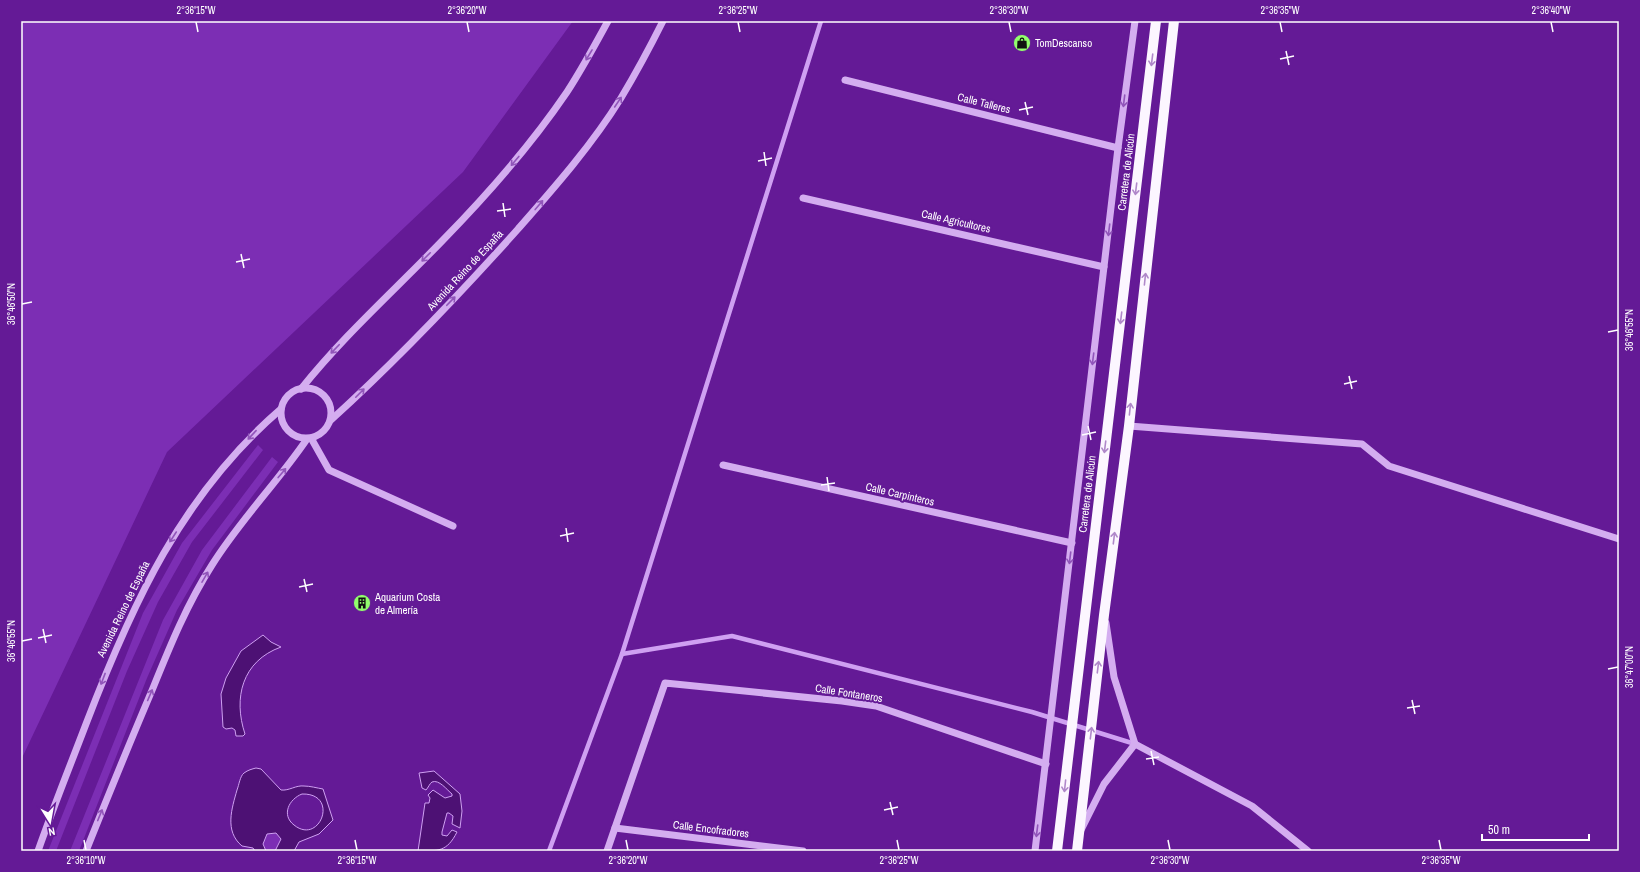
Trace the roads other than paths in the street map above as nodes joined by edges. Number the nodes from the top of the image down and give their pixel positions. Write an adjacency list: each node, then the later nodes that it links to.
1 (608, 21): 10 (street, one-way to 10)
2 (663, 21): 12 (street, Avenida Reino de España, one-way to 2)
3 (1135, 21): 7 (street, one-way to 7)
4 (1156, 21): 29 (main road, Carretera de Alicún, one-way to 29)
5 (1174, 21): 13 (main road, one-way to 5)
6 (845, 80): 7 (street, Calle Talleres)
7 (1118, 148): 9 (street, one-way to 9)
8 (803, 198): 9 (street, Calle Agricultores)
9 (1104, 267): 18 (street, one-way to 18)
10 (301, 389): 11 (street); 12 (street)
11 (281, 409): 14 (street); 24 (street, Avenida Reino de España, one-way to 24)
12 (331, 420): 14 (street)
13 (1128, 426): 17 (street); 19 (main road, one-way to 13)
14 (309, 438): 16 (street); 25 (street, one-way to 14)
15 (723, 465): 18 (street, Calle Carpinteros)
16 (453, 526)
17 (1619, 539)
18 (1072, 544): 21 (street, one-way to 21)
19 (1104, 614): 20 (street); 23 (main road, one-way to 19)
20 (1135, 744): 23 (street); 31 (street)
21 (1046, 764): 22 (street, Calle Fontaneros); 28 (street, one-way to 28)
22 (615, 828): 26 (street); 27 (street, Calle Encofradores)
23 (1079, 835): 30 (main road)
24 (38, 851)
25 (86, 851)
26 (607, 851)
27 (803, 851)
28 (1035, 851)
29 (1057, 851)
30 (1077, 851)
31 (1308, 851)

